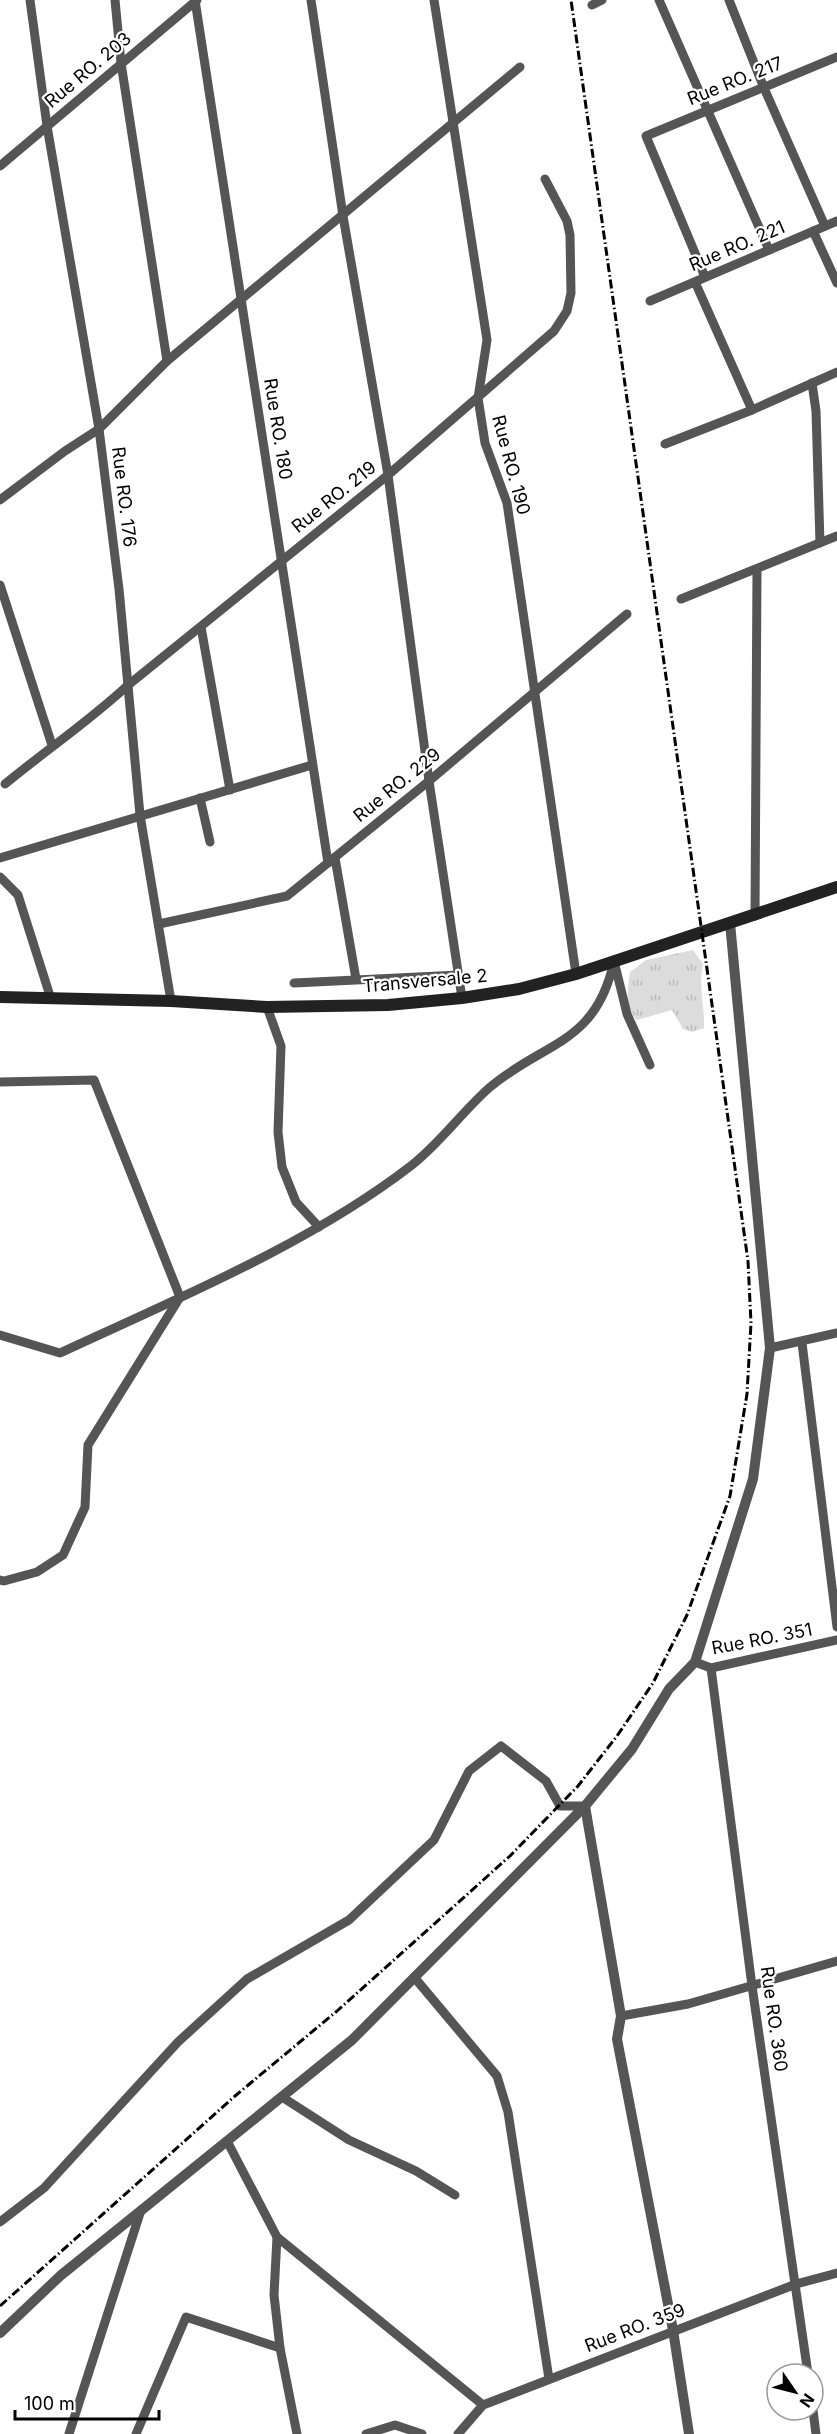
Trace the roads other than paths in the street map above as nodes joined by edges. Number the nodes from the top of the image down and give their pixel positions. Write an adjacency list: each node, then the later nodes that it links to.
1 (30, 0): 16 (street, Rue RO. 176)
2 (115, 0): 11 (street)
3 (196, 0): 11 (street, Rue RO. 203); 27 (street, Rue RO. 180)
4 (311, 0): 19 (street)
5 (434, 0): 15 (street, Rue RO. 190)
6 (602, 0): 9 (street)
7 (659, 0): 14 (street)
8 (729, 0): 13 (street)
9 (592, 5)
10 (837, 57): 13 (street, Rue RO. 217)
11 (121, 63): 16 (street, Rue RO. 203); 29 (street)
12 (520, 68): 15 (street)
13 (764, 88): 14 (street, Rue RO. 217); 21 (street)
14 (708, 110): 23 (street); 24 (street, Rue RO. 217)
15 (453, 125): 19 (street); 32 (street, Rue RO. 190)
16 (47, 126): 17 (street, Rue RO. 203); 34 (street, Rue RO. 176)
17 (0, 166)
18 (545, 179): 32 (street, Rue RO. 219)
19 (343, 216): 27 (street); 36 (street)
20 (837, 221): 21 (street, Rue RO. 221)
21 (825, 226): 22 (street, Rue RO. 221)
22 (813, 231): 23 (street, Rue RO. 221); 26 (street)
23 (769, 250): 24 (street, Rue RO. 221)
24 (705, 278): 25 (street, Rue RO. 221)
25 (695, 282): 28 (street, Rue RO. 221); 33 (street)
26 (837, 283)
27 (241, 300): 29 (street); 40 (street, Rue RO. 180)
28 (650, 301)
29 (167, 361): 34 (street)
30 (837, 372): 31 (street)
31 (812, 383): 33 (street); 39 (street)
32 (478, 398): 36 (street, Rue RO. 219); 47 (street, Rue RO. 190)
33 (752, 410): 35 (street)
34 (99, 429): 37 (street); 46 (street, Rue RO. 176)
35 (664, 444)
36 (388, 475): 40 (street, Rue RO. 219); 50 (street)
37 (0, 500)
38 (837, 536): 39 (street)
39 (820, 543): 41 (street)
40 (281, 560): 45 (street, Rue RO. 219); 49 (street, Rue RO. 180)
41 (757, 569): 43 (street); 60 (street)
42 (0, 585): 48 (street)
43 (681, 600)
44 (627, 614): 47 (street, Rue RO. 229)
45 (201, 627): 46 (street, Rue RO. 219); 52 (street)
46 (127, 686): 48 (street, Rue RO. 219); 54 (street, Rue RO. 176)
47 (535, 691): 50 (street, Rue RO. 229); 64 (street, Rue RO. 190)
48 (52, 745): 51 (street, Rue RO. 219)
49 (312, 765): 52 (street); 57 (street, Rue RO. 180)
50 (429, 781): 57 (street, Rue RO. 229); 65 (street)
51 (5, 784)
52 (230, 790): 53 (street)
53 (200, 798): 54 (street); 55 (street)
54 (140, 815): 56 (street); 62 (street, Rue RO. 176)
55 (210, 842)
56 (0, 858)
57 (331, 860): 62 (street, Rue RO. 229); 66 (street, Rue RO. 180)
58 (0, 877): 70 (street)
59 (837, 887): 60 (main road, Transversale 2)
60 (755, 916): 61 (main road, Transversale 2)
61 (730, 923): 63 (main road, Transversale 2); 80 (street)
62 (159, 924): 71 (street, Rue RO. 176)
63 (614, 961): 64 (main road, Transversale 2); 73 (street); 75 (street)
64 (576, 974): 69 (main road, Transversale 2)
65 (459, 975): 66 (street); 69 (street)
66 (356, 979): 67 (street)
67 (294, 983)
68 (0, 997): 70 (main road, Transversale 2)
69 (462, 998): 72 (main road, Transversale 2)
70 (51, 999): 71 (main road, Transversale 2)
71 (171, 1001): 72 (main road, Transversale 2)
72 (267, 1007): 75 (street)
73 (650, 1065)
74 (0, 1082): 76 (street)
75 (319, 1227): 76 (street)
76 (180, 1297): 78 (street); 81 (street)
77 (837, 1333): 79 (street)
78 (0, 1335)
79 (802, 1343): 80 (street); 82 (street)
80 (770, 1348): 84 (street)
81 (0, 1580)
82 (837, 1627)
83 (837, 1640): 85 (street, Rue RO. 351)
84 (695, 1662): 85 (street, Rue RO. 351); 86 (street)
85 (711, 1668): 89 (street, Rue RO. 360)
86 (585, 1806): 88 (street); 90 (street); 95 (street)
87 (837, 1961): 89 (street)
88 (414, 1977): 91 (street); 103 (street)
89 (752, 1986): 90 (street); 98 (street, Rue RO. 360)
90 (621, 2016): 99 (street)
91 (282, 2097): 92 (street); 93 (street)
92 (227, 2141): 94 (street); 96 (street)
93 (455, 2195)
94 (141, 2210): 100 (street); 105 (street)
95 (0, 2222)
96 (277, 2237): 101 (street); 104 (street)
97 (837, 2273): 98 (street, Rue RO. 359)
98 (796, 2284): 99 (street, Rue RO. 359); 102 (street, Rue RO. 360)
99 (673, 2330): 103 (street, Rue RO. 359); 111 (street)
100 (0, 2333)
101 (280, 2348): 106 (street); 107 (street)
102 (806, 2362)
103 (549, 2379): 104 (street, Rue RO. 359)
104 (483, 2405): 110 (street, Rue RO. 359)
105 (69, 2434)
106 (136, 2434)
107 (297, 2434)
108 (366, 2434): 109 (street)
109 (422, 2434)
110 (458, 2434)
111 (689, 2434)

